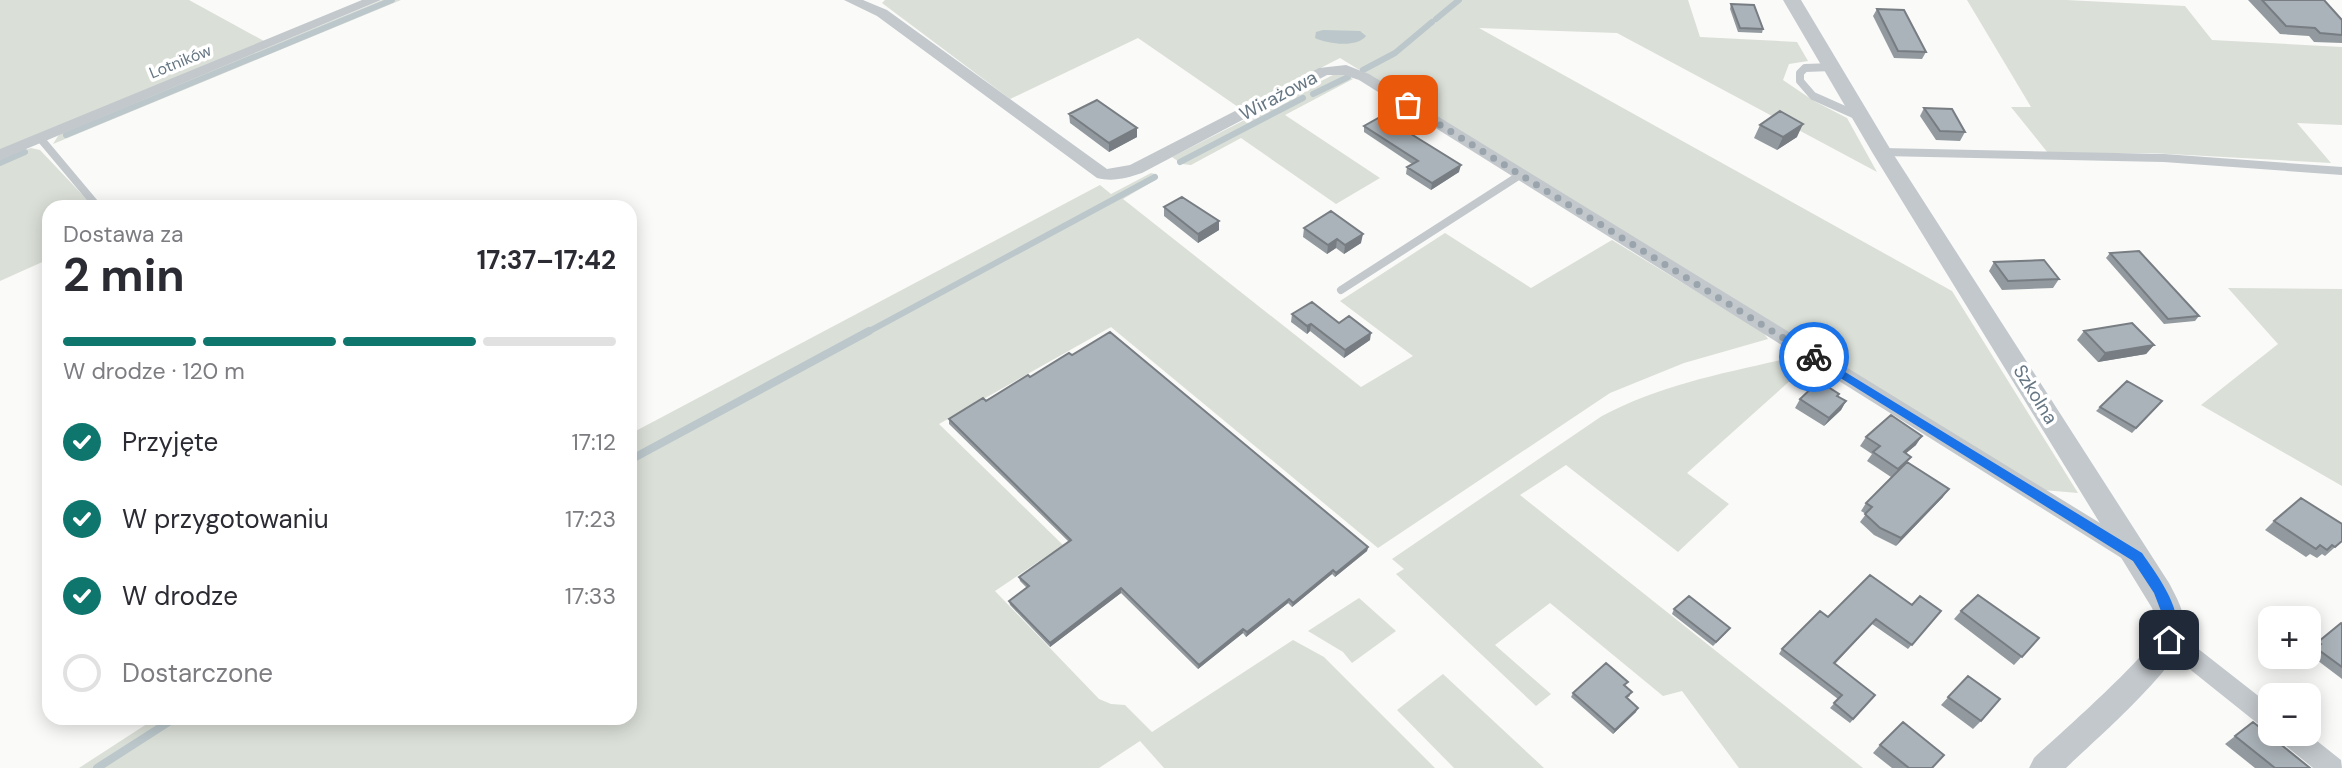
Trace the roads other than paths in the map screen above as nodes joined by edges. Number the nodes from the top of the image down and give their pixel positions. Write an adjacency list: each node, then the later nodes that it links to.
1 (374, 0): 6 (street, Lotników)
2 (851, 0): 10 (street, Wirażowa)
3 (1792, 0): 4 (street, Szkolna)
4 (1832, 67): 5 (street, Szkolna); 5 (lane)
5 (1862, 118): 7 (street, Szkolna)
6 (40, 138): 8 (street, Lotników); 11 (lane)
7 (1882, 152): 9 (lane); 13 (street, Szkolna)
8 (0, 155)
9 (2342, 171)
10 (1520, 175): 12 (lane); 13 (street, Wirażowa)
11 (92, 200)
12 (1341, 290)
13 (2138, 557): 14 (street, Szkolna)
14 (2169, 640): 15 (street); 17 (street)
15 (2258, 710)
16 (2304, 746): 18 (street)
17 (2045, 768)
18 (2332, 768)

